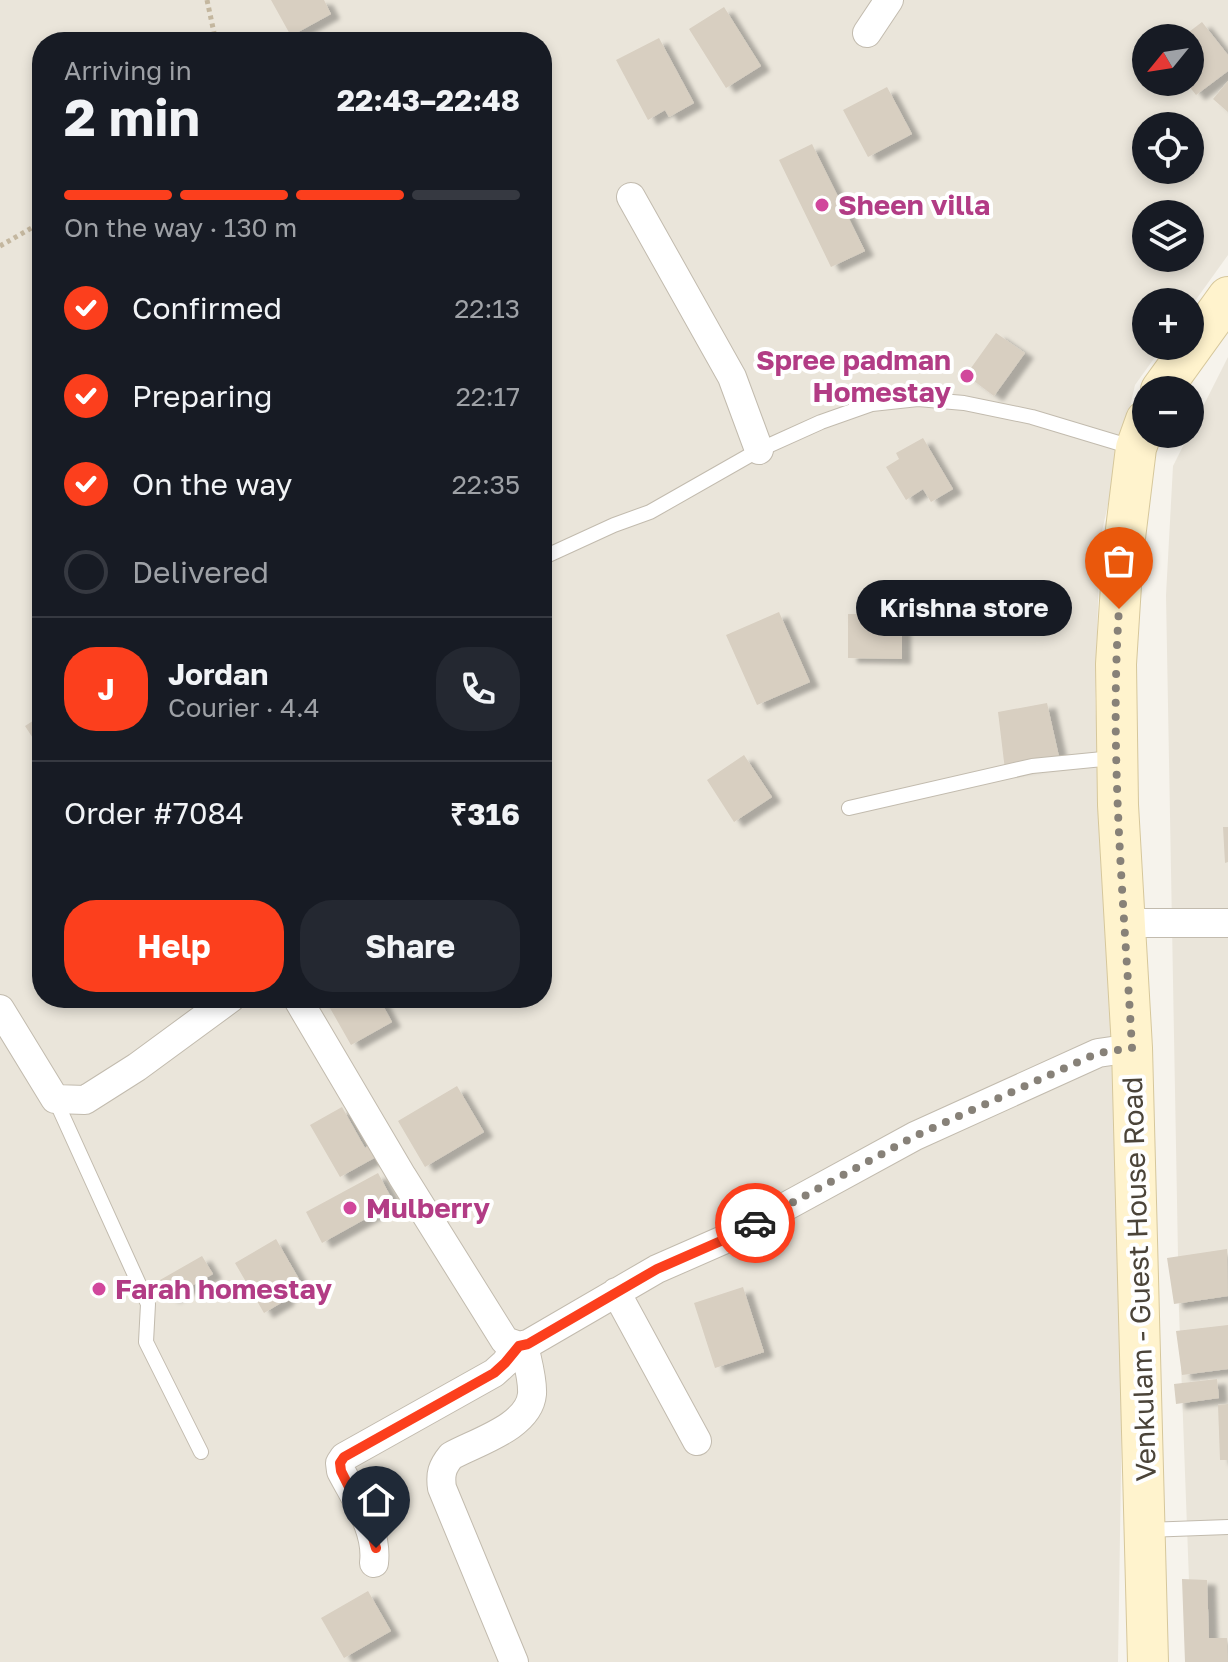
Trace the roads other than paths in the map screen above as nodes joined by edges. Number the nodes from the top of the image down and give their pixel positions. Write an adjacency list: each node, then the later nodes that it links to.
1 (889, 0): 2 (street)
2 (867, 33)
3 (631, 197): 8 (street)
4 (1228, 297): 5 (main road)
5 (1171, 376)
6 (1132, 433): 8 (lane)
7 (1139, 448): 10 (main road, Venkulam - Guest House Road)
8 (759, 450): 9 (lane)
9 (552, 553)
10 (1117, 758): 11 (lane); 12 (main road, Venkulam - Guest House Road)
11 (849, 808)
12 (1125, 923): 13 (street); 17 (main road, Venkulam - Guest House Road)
13 (1228, 923)
14 (217, 1008): 18 (street)
15 (303, 1008): 20 (street)
16 (0, 1009): 18 (street)
17 (1132, 1048): 19 (street); 24 (main road, Venkulam - Guest House Road)
18 (55, 1099): 22 (lane)
19 (616, 1292): 20 (street); 21 (street)
20 (522, 1345): 25 (street); 26 (street)
21 (697, 1441)
22 (201, 1452)
23 (1228, 1527): 24 (lane)
24 (1146, 1530): 27 (main road, Venkulam - Guest House Road)
25 (374, 1563)
26 (514, 1662)
27 (1148, 1662)

